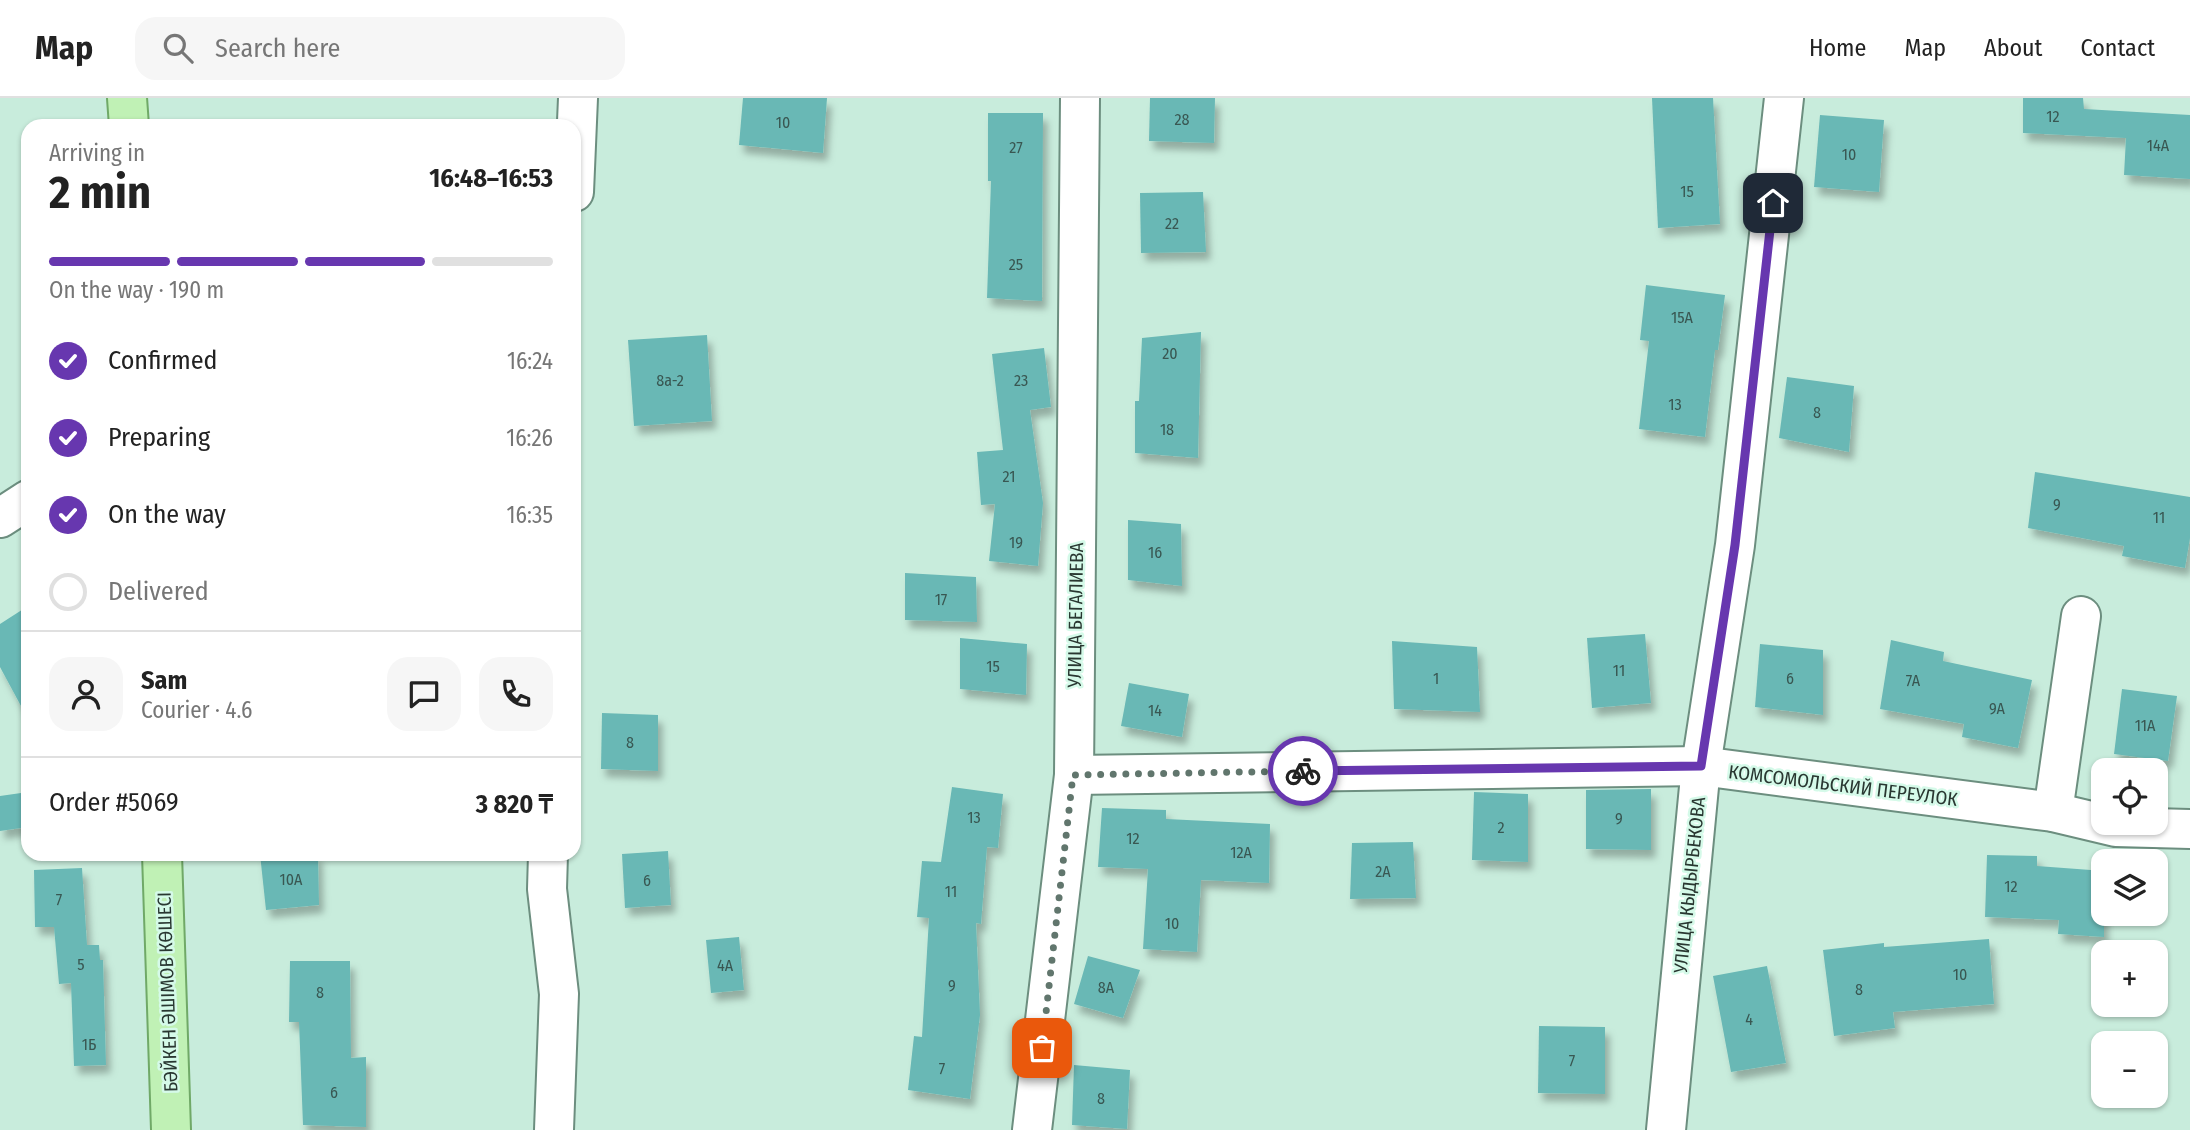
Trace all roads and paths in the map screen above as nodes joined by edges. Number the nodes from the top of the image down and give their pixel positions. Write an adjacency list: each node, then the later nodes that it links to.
1 (127, 98): 5 (main road)
2 (578, 98): 6 (street)
3 (1080, 98): 11 (street, УЛИЦА БЕГАЛИЕВА)
4 (1784, 98): 10 (street, УЛИЦА КЫДЫРБЕКОВА)
5 (128, 119)
6 (577, 119)
7 (21, 504): 8 (street)
8 (0, 518)
9 (2081, 616): 12 (street)
10 (1701, 766): 11 (street, КОМСОМОЛЬСКИЙ ПЕРЕУЛОК); 12 (street, КОМСОМОЛЬСКИЙ ПЕРЕУЛОК); 19 (street, УЛИЦА КЫДЫРБЕКОВА)
11 (1073, 775): 18 (street, УЛИЦА БЕГАЛИЕВА)
12 (2053, 812): 13 (street, КОМСОМОЛЬСКИЙ ПЕРЕУЛОК)
13 (2190, 829)
14 (162, 861): 16 (main road, БӘЙКЕН ӘШІМОВ КӨШЕСІ)
15 (548, 861): 17 (street)
16 (171, 1130)
17 (554, 1130)
18 (1032, 1130)
19 (1666, 1130)

